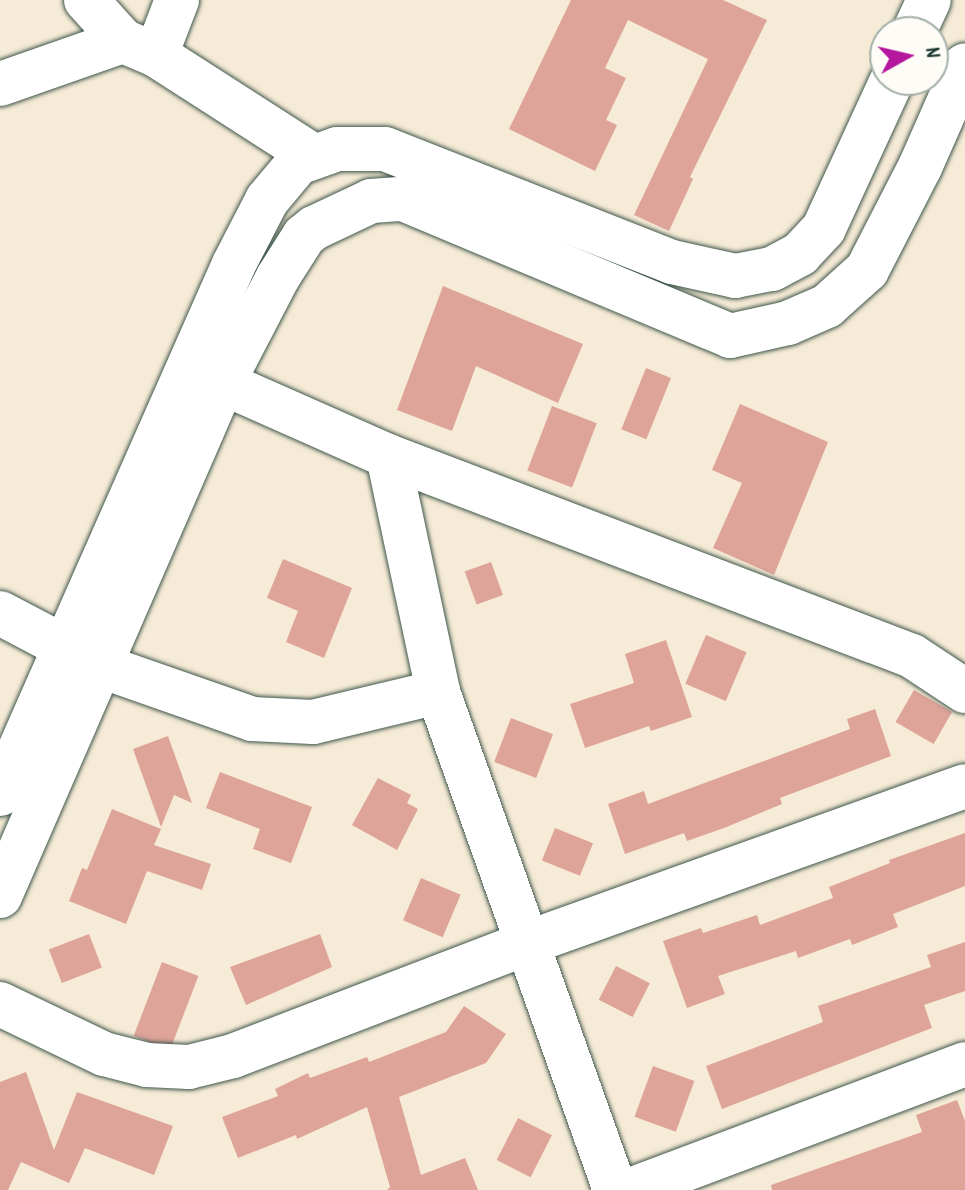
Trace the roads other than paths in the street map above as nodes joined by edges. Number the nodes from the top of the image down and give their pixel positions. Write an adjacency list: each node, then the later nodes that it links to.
1 (86, 0): 3 (street)
2 (177, 0): 3 (street)
3 (139, 48): 5 (street); 7 (street)
4 (965, 65): 8 (street)
5 (0, 84)
6 (885, 96): 7 (street)
7 (312, 155): 8 (street)
8 (206, 373): 9 (street); 11 (street)
9 (388, 456): 12 (street); 13 (street)
10 (0, 613): 11 (street)
11 (84, 657): 13 (street); 15 (street); 16 (street)
12 (965, 691)
13 (438, 692): 17 (street)
14 (965, 786): 17 (street)
15 (0, 794)
16 (0, 896)
17 (527, 943): 18 (street); 20 (street)
18 (0, 1004)
19 (965, 1064): 21 (street)
20 (615, 1190)
21 (630, 1190)

